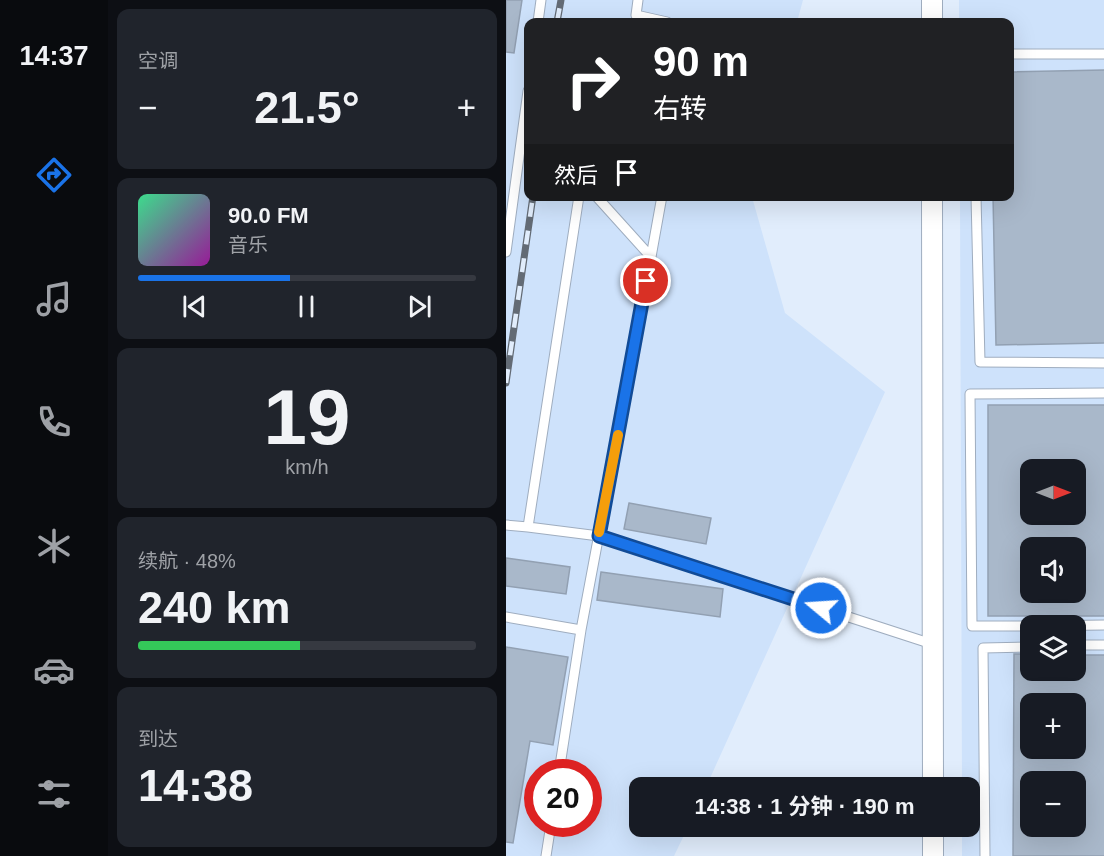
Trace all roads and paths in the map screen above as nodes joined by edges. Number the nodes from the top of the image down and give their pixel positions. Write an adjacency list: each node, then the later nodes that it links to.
1 (541, 0): 4 (lane)
2 (638, 0): 5 (lane)
3 (932, 0): 6 (street)
4 (539, 18)
5 (649, 18)
6 (932, 18)
7 (1014, 54): 8 (lane)
8 (1104, 54)
9 (524, 120): 15 (lane)
10 (578, 201): 20 (lane)
11 (601, 201): 16 (lane)
12 (661, 201): 16 (lane)
13 (932, 201): 27 (street)
14 (976, 201): 17 (lane)
15 (506, 252)
16 (651, 257): 21 (lane)
17 (1104, 363)
18 (1104, 393): 25 (lane)
19 (506, 525): 20 (lane)
20 (528, 527): 21 (lane)
21 (599, 536): 26 (lane); 27 (lane)
22 (506, 617): 26 (lane)
23 (1086, 625): 24 (lane)
24 (1104, 625)
25 (1020, 626)
26 (581, 630): 31 (lane)
27 (932, 644): 32 (street)
28 (1086, 645): 29 (lane)
29 (1104, 645)
30 (1020, 646): 37 (lane)
31 (561, 759)
32 (933, 777)
33 (549, 837): 35 (lane)
34 (933, 837): 36 (street)
35 (546, 856)
36 (933, 856)
37 (985, 856)

